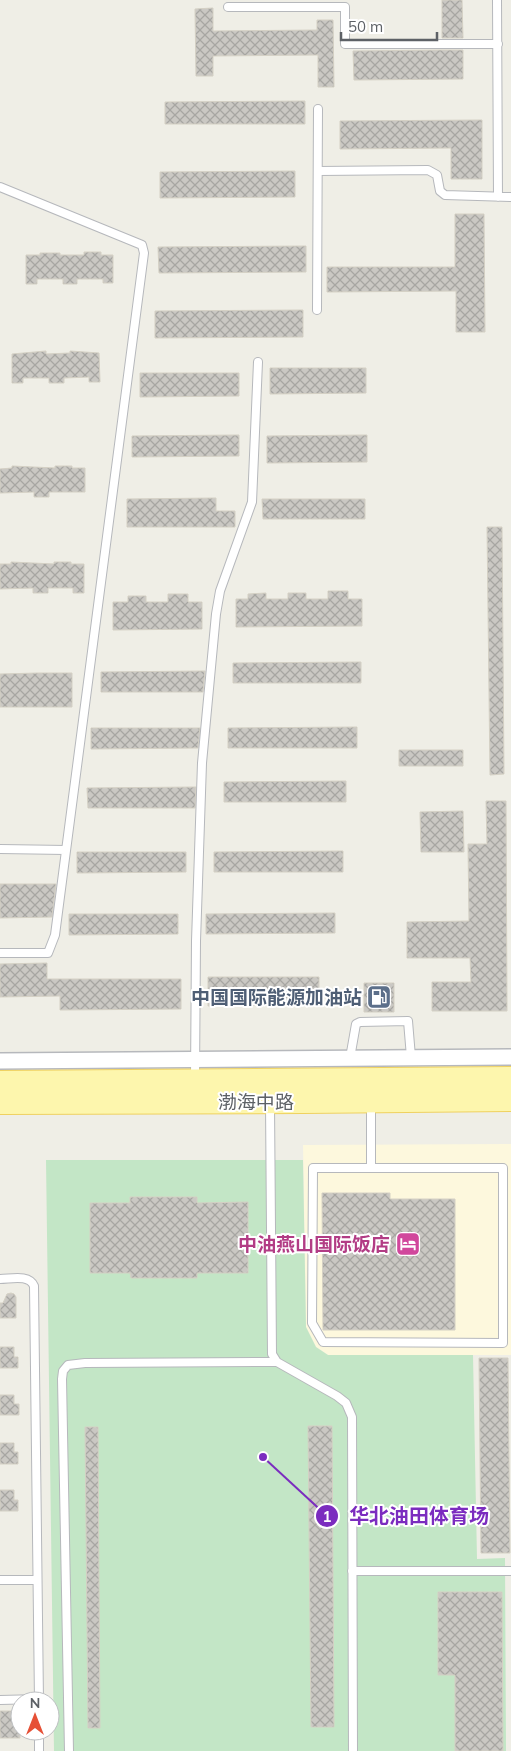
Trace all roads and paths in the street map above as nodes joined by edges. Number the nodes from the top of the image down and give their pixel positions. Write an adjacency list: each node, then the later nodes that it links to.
1 (497, 0): 3 (lane)
2 (228, 7): 3 (lane)
3 (498, 44): 7 (lane)
4 (318, 108): 5 (lane)
5 (318, 171): 7 (lane); 9 (lane)
6 (0, 187): 12 (lane)
7 (498, 197): 8 (lane)
8 (511, 197)
9 (317, 310)
10 (258, 362): 15 (lane)
11 (0, 849): 12 (lane)
12 (66, 850): 13 (lane)
13 (0, 953)
14 (511, 1057): 17 (street)
15 (195, 1058): 16 (street); 18 (street); 20 (lane)
16 (350, 1058): 17 (street); 17 (lane)
17 (411, 1058)
18 (0, 1061)
19 (511, 1079): 20 (main road, 渤海中路)
20 (195, 1082): 21 (main road, 渤海中路)
21 (0, 1083)
22 (511, 1099): 23 (main road, 渤海中路)
23 (371, 1100): 25 (main road, 渤海中路); 26 (lane)
24 (0, 1102): 25 (main road, 渤海中路)
25 (270, 1102): 29 (lane)
26 (371, 1168): 28 (lane); 28 (lane)
27 (0, 1279): 33 (lane)
28 (507, 1336)
29 (277, 1362): 31 (lane); 35 (lane)
30 (511, 1570): 31 (lane)
31 (352, 1571): 36 (lane)
32 (0, 1580): 33 (lane)
33 (37, 1580): 34 (lane)
34 (39, 1691)
35 (69, 1751)
36 (353, 1751)

